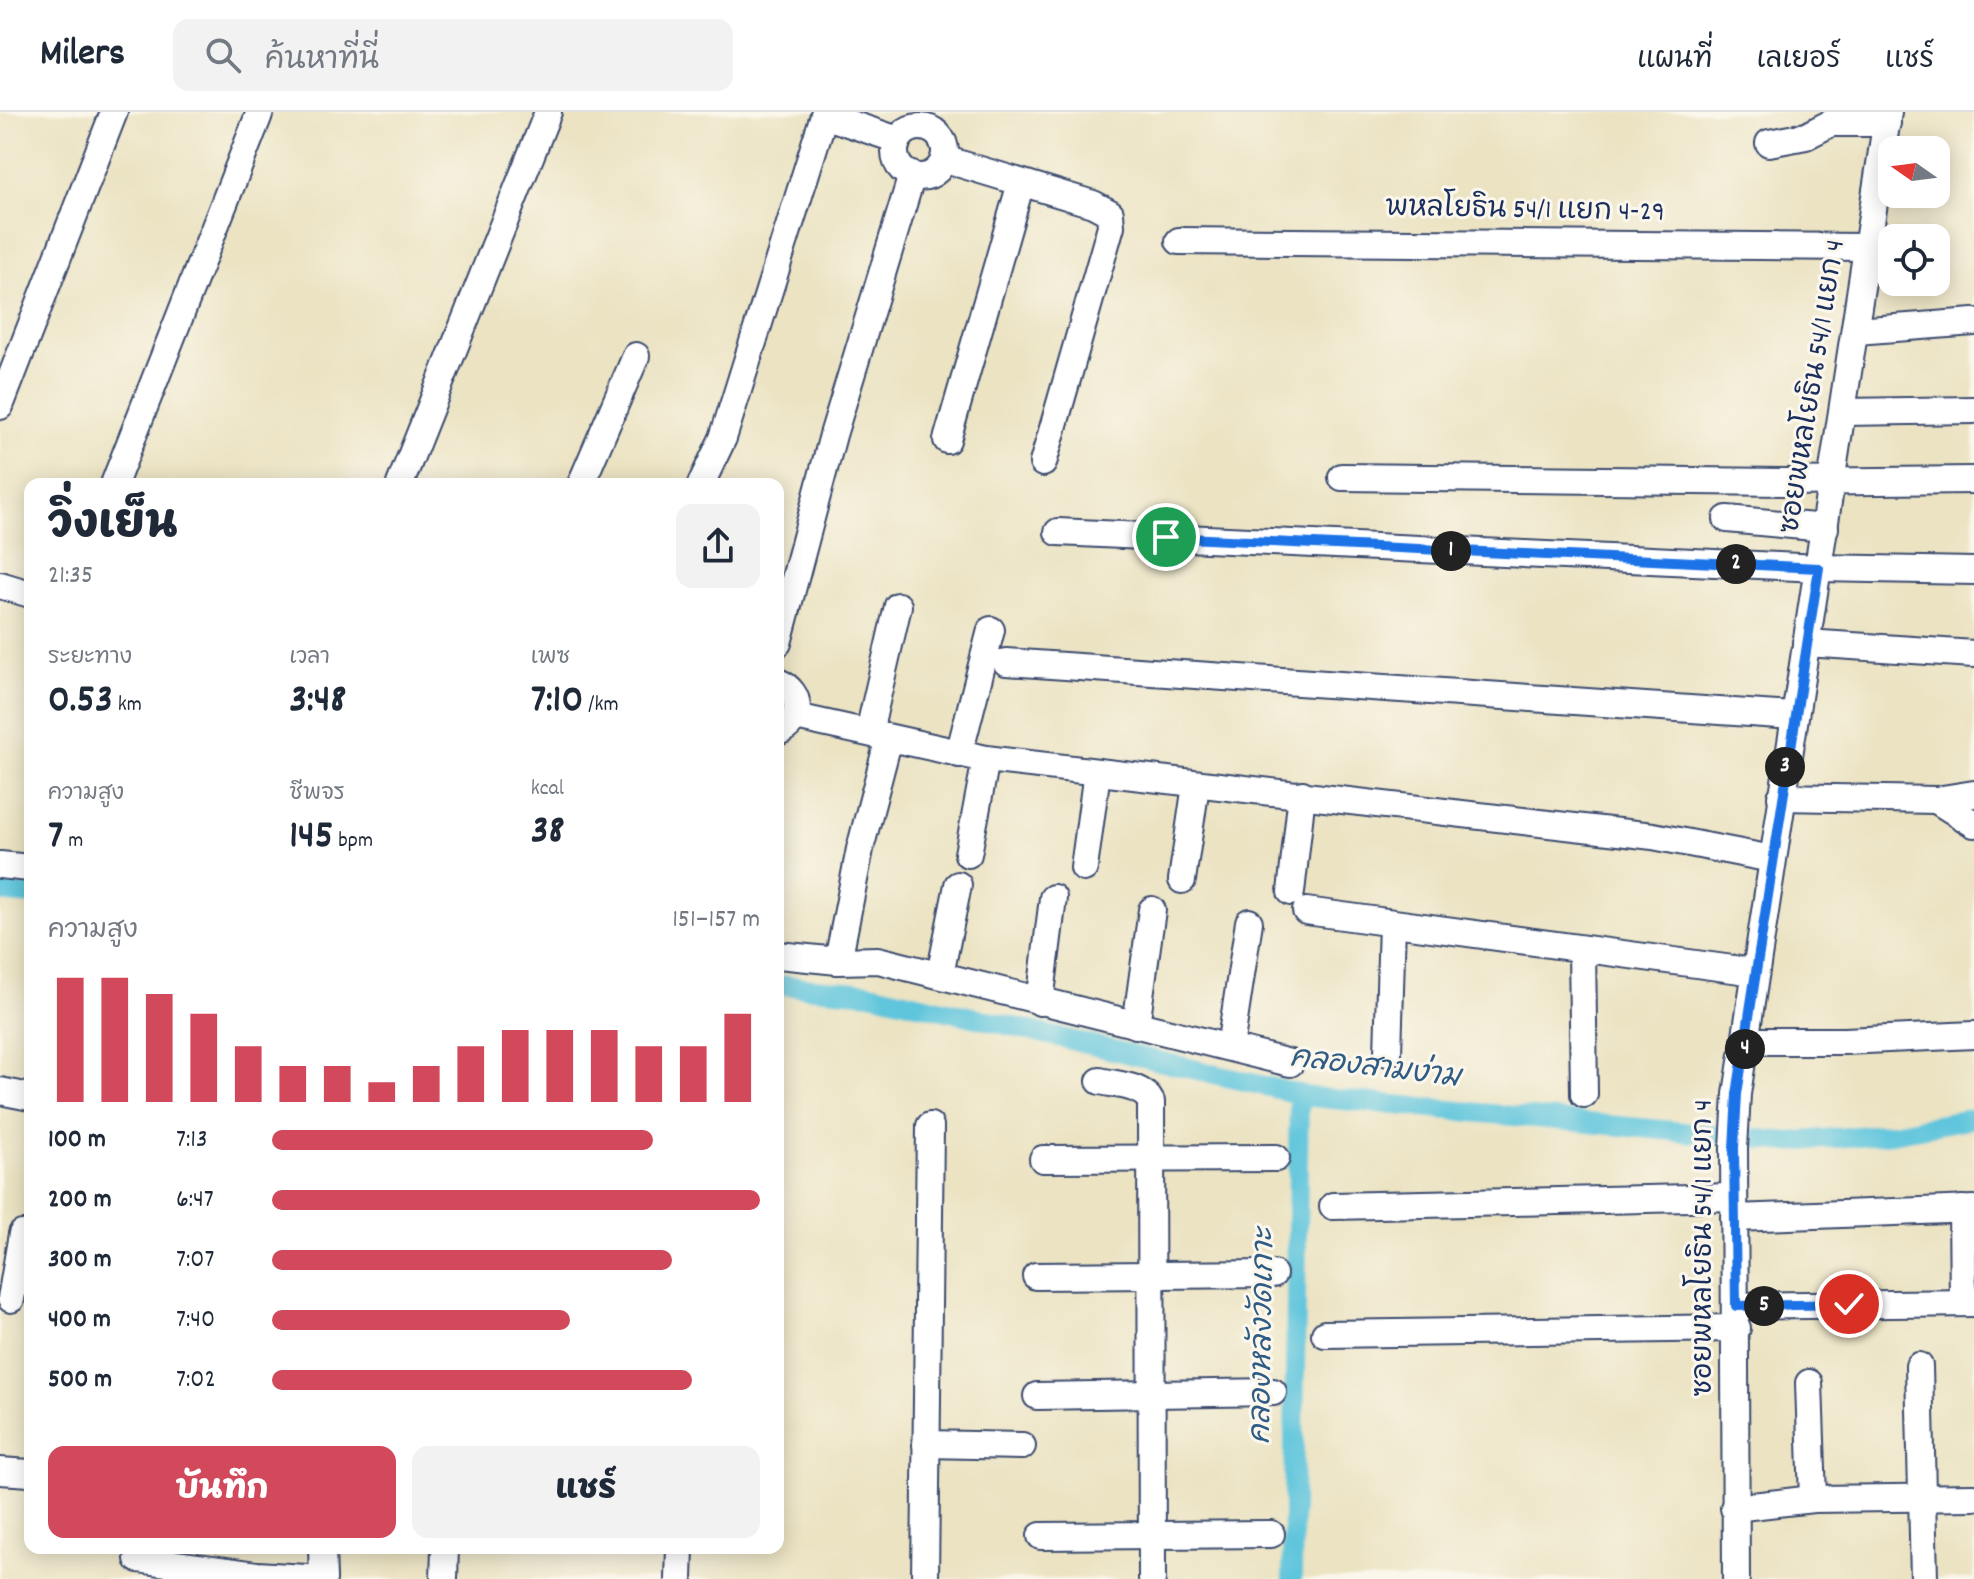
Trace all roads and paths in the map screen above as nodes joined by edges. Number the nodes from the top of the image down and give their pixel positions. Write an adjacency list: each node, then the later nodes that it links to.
1 (114, 112): 17 (street)
2 (260, 112): 23 (street)
3 (548, 112): 24 (street)
4 (824, 114): 7 (street); 26 (street)
5 (1888, 118): 8 (street); 13 (street, ซอยพหลโยธิน 54/1 แยก 4)
6 (930, 120): 7 (street); 9 (street)
7 (898, 140): 10 (street)
8 (1769, 143)
9 (944, 159): 10 (street); 11 (street)
10 (912, 175): 37 (street)
11 (1021, 183): 20 (street); 21 (street)
12 (1179, 241): 13 (street, พหลโยธิน 54/1 แยก 4-29)
13 (1869, 247): 15 (street, ซอยพหลโยธิน 54/1 แยก 4)
14 (1974, 322): 15 (street)
15 (1856, 331): 19 (street, ซอยพหลโยธิน 54/1 แยก 4)
16 (636, 356): 25 (street)
17 (0, 406)
18 (1974, 410): 19 (street)
19 (1843, 412): 27 (street, ซอยพหลโยธิน 54/1 แยก 4)
20 (947, 440)
21 (1043, 463)
22 (1342, 477): 27 (street)
23 (116, 478)
24 (402, 478)
25 (584, 478)
26 (704, 478)
27 (1833, 479): 28 (street); 30 (street, ซอยพหลโยธิน 54/1 แยก 4)
28 (1974, 480)
29 (1727, 519): 30 (street)
30 (1825, 528): 32 (street, ซอยพหลโยธิน 54/1 แยก 4)
31 (1058, 532): 32 (street)
32 (1819, 568): 33 (street); 39 (street, ซอยพหลโยธิน 54/1 แยก 4)
33 (1974, 571)
34 (0, 585): 35 (street)
35 (24, 592)
36 (898, 606): 45 (street)
37 (784, 620)
38 (991, 630): 46 (street)
39 (1806, 643): 40 (street); 43 (street, ซอยพหลโยธิน 54/1 แยก 4)
40 (1974, 654)
41 (1006, 662): 43 (street)
42 (784, 686): 44 (street)
43 (1793, 716): 52 (street, ซอยพหลโยธิน 54/1 แยก 4)
44 (787, 725): 45 (street)
45 (879, 735): 46 (street); 68 (street)
46 (959, 754): 47 (street)
47 (986, 759): 48 (street); 55 (street)
48 (1097, 772): 49 (street); 59 (street)
49 (1196, 785): 50 (street); 60 (street)
50 (1302, 794): 56 (street); 65 (street)
51 (1974, 794): 53 (street)
52 (1781, 797): 53 (street); 56 (street, ซอยพหลโยธิน 54/1 แยก 4)
53 (1936, 800): 54 (street)
54 (1974, 824)
55 (968, 854)
56 (1772, 859): 69 (street, ซอยพหลโยธิน 54/1 แยก 4)
57 (0, 865): 58 (street)
58 (24, 867)
59 (1084, 868)
60 (1182, 880)
61 (958, 885): 70 (street)
62 (1053, 898): 71 (street)
63 (1152, 910): 72 (street)
64 (1249, 922): 75 (street)
65 (1392, 924): 66 (street); 76 (street)
66 (1582, 949): 69 (street); 80 (street)
67 (784, 956): 68 (street)
68 (838, 961): 70 (street)
69 (1755, 972): 74 (street, ซอยพหลโยธิน 54/1 แยก 4)
70 (940, 975): 71 (street)
71 (1040, 1002): 72 (street)
72 (1136, 1025): 75 (street)
73 (1974, 1035): 74 (street)
74 (1746, 1041): 87 (street, ซอยพหลโยธิน 54/1 แยก 4)
75 (1230, 1047): 77 (street)
76 (1388, 1053)
77 (1290, 1063)
78 (1100, 1081): 83 (street)
79 (0, 1091): 81 (street)
80 (1584, 1094)
81 (24, 1096)
82 (930, 1126): 102 (street)
83 (1151, 1158): 84 (street); 85 (street); 92 (street)
84 (1276, 1158)
85 (1043, 1159)
86 (1333, 1206): 87 (street)
87 (1734, 1208): 88 (street); 95 (street, ซอยพหลโยธิน 54/1 แยก 4)
88 (1968, 1209): 94 (street)
89 (17, 1231): 93 (street)
90 (1273, 1274): 92 (street)
91 (1036, 1276): 92 (street)
92 (1151, 1276): 101 (street)
93 (11, 1299)
94 (1968, 1303): 95 (street)
95 (1736, 1317): 96 (street); 109 (street, ซอยพหลโยธิน 54/1 แยก 4)
96 (1325, 1334)
97 (1919, 1366): 107 (street)
98 (1809, 1383): 108 (street)
99 (1273, 1392): 101 (street)
100 (1037, 1396): 101 (street)
101 (1152, 1396): 110 (street)
102 (926, 1444): 103 (street); 120 (street)
103 (1022, 1446)
104 (0, 1471): 105 (street)
105 (24, 1473)
106 (1974, 1497): 107 (street)
107 (1922, 1498): 108 (street); 123 (street)
108 (1813, 1499): 109 (street)
109 (1734, 1508): 122 (street, ซอยพหลโยธิน 54/1 แยก 4)
110 (1152, 1534): 111 (street); 112 (street); 121 (street)
111 (1271, 1534)
112 (1041, 1536)
113 (322, 1554): 117 (street)
114 (445, 1554): 118 (street)
115 (680, 1554): 119 (street)
116 (138, 1562): 117 (street)
117 (323, 1579)
118 (444, 1579)
119 (679, 1579)
120 (925, 1579)
121 (1152, 1579)
122 (1736, 1579)
123 (1924, 1579)

